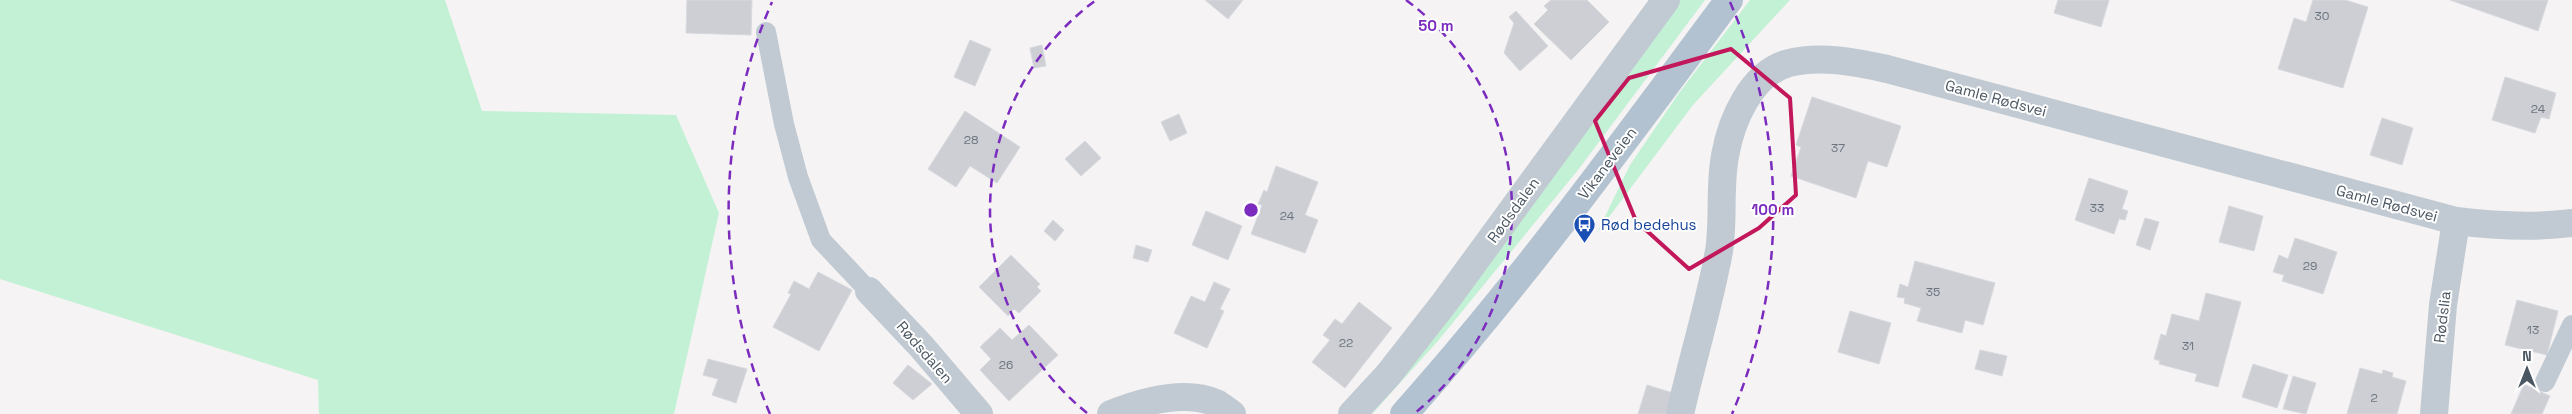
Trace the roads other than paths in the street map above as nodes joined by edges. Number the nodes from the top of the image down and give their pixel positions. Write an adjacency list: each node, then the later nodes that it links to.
1 (1666, 0): 12 (street, Rødsdalen)
2 (1729, 0): 13 (main road, Vikaneveien)
3 (766, 32): 6 (lane)
4 (2456, 221): 5 (street, Gamle Rødsvei); 14 (street, Gamle Rødsvei); 15 (street, Rødslia)
5 (2572, 223)
6 (869, 291): 9 (street, Rødsdalen)
7 (2572, 325): 8 (lane)
8 (2545, 382)
9 (979, 414)
10 (1111, 414): 11 (street)
11 (1232, 414)
12 (1352, 414)
13 (1404, 414)
14 (1680, 414)
15 (2434, 414)

